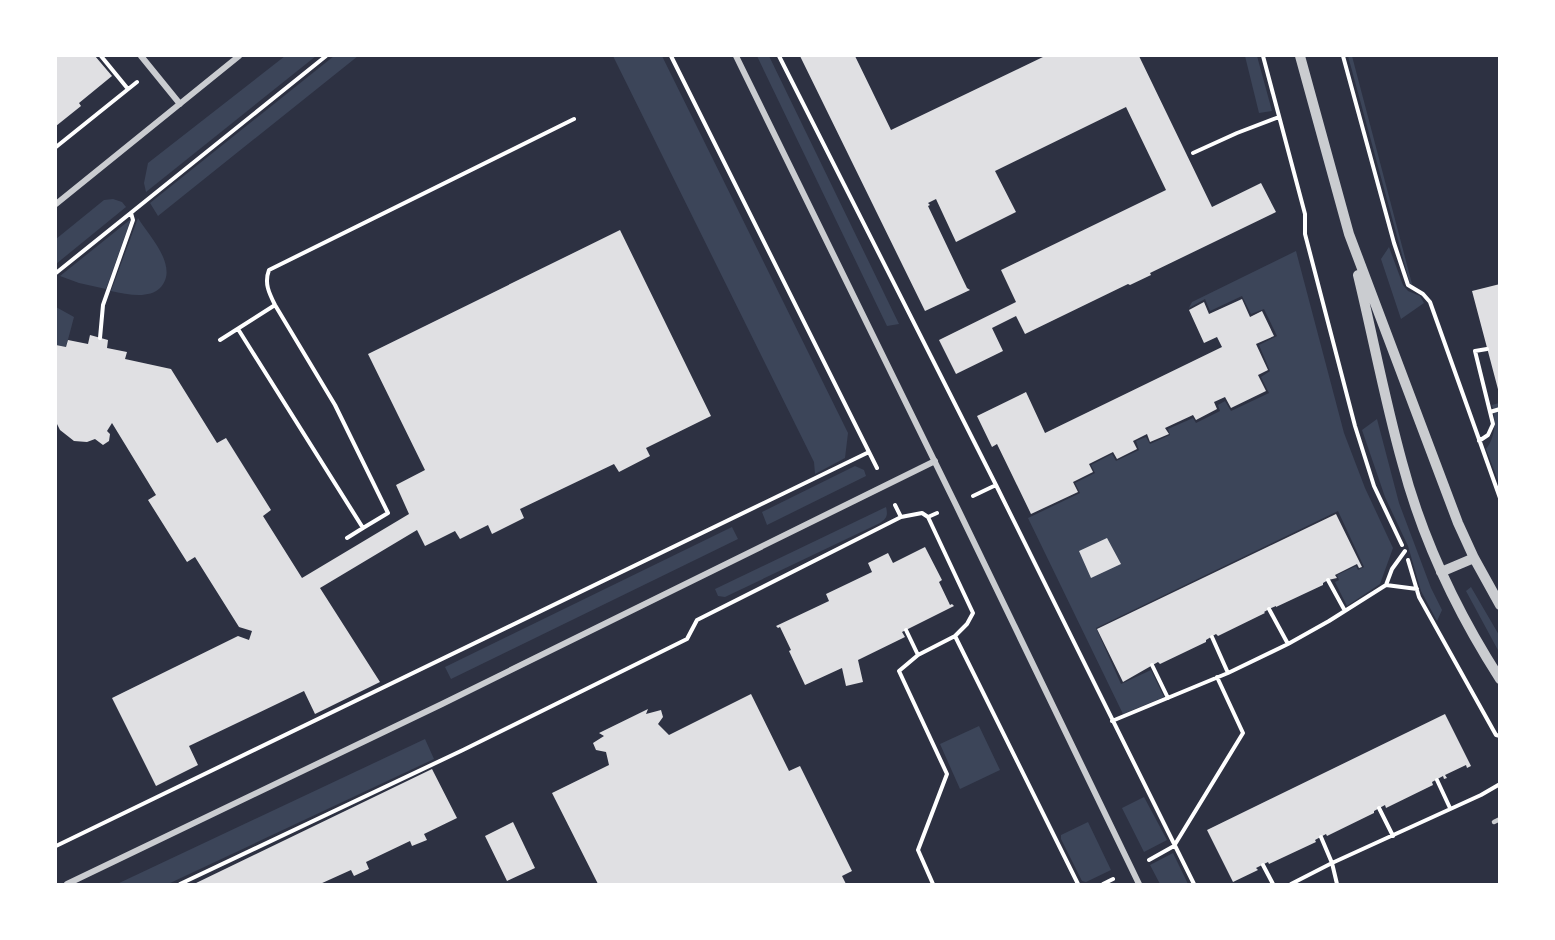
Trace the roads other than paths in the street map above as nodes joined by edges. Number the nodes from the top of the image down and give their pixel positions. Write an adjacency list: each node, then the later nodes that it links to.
1 (141, 56): 5 (street)
2 (239, 56): 5 (street)
3 (736, 56): 8 (street)
4 (1300, 56): 7 (street)
5 (180, 104): 6 (street)
6 (56, 204)
7 (1349, 234): 9 (street); 10 (street)
8 (935, 461): 15 (street); 16 (street)
9 (1474, 558): 10 (street); 11 (street)
10 (1441, 572): 12 (street)
11 (1500, 605)
12 (1500, 679)
13 (1500, 819): 14 (lane)
14 (1494, 822)
15 (67, 885)
16 (1139, 885)

